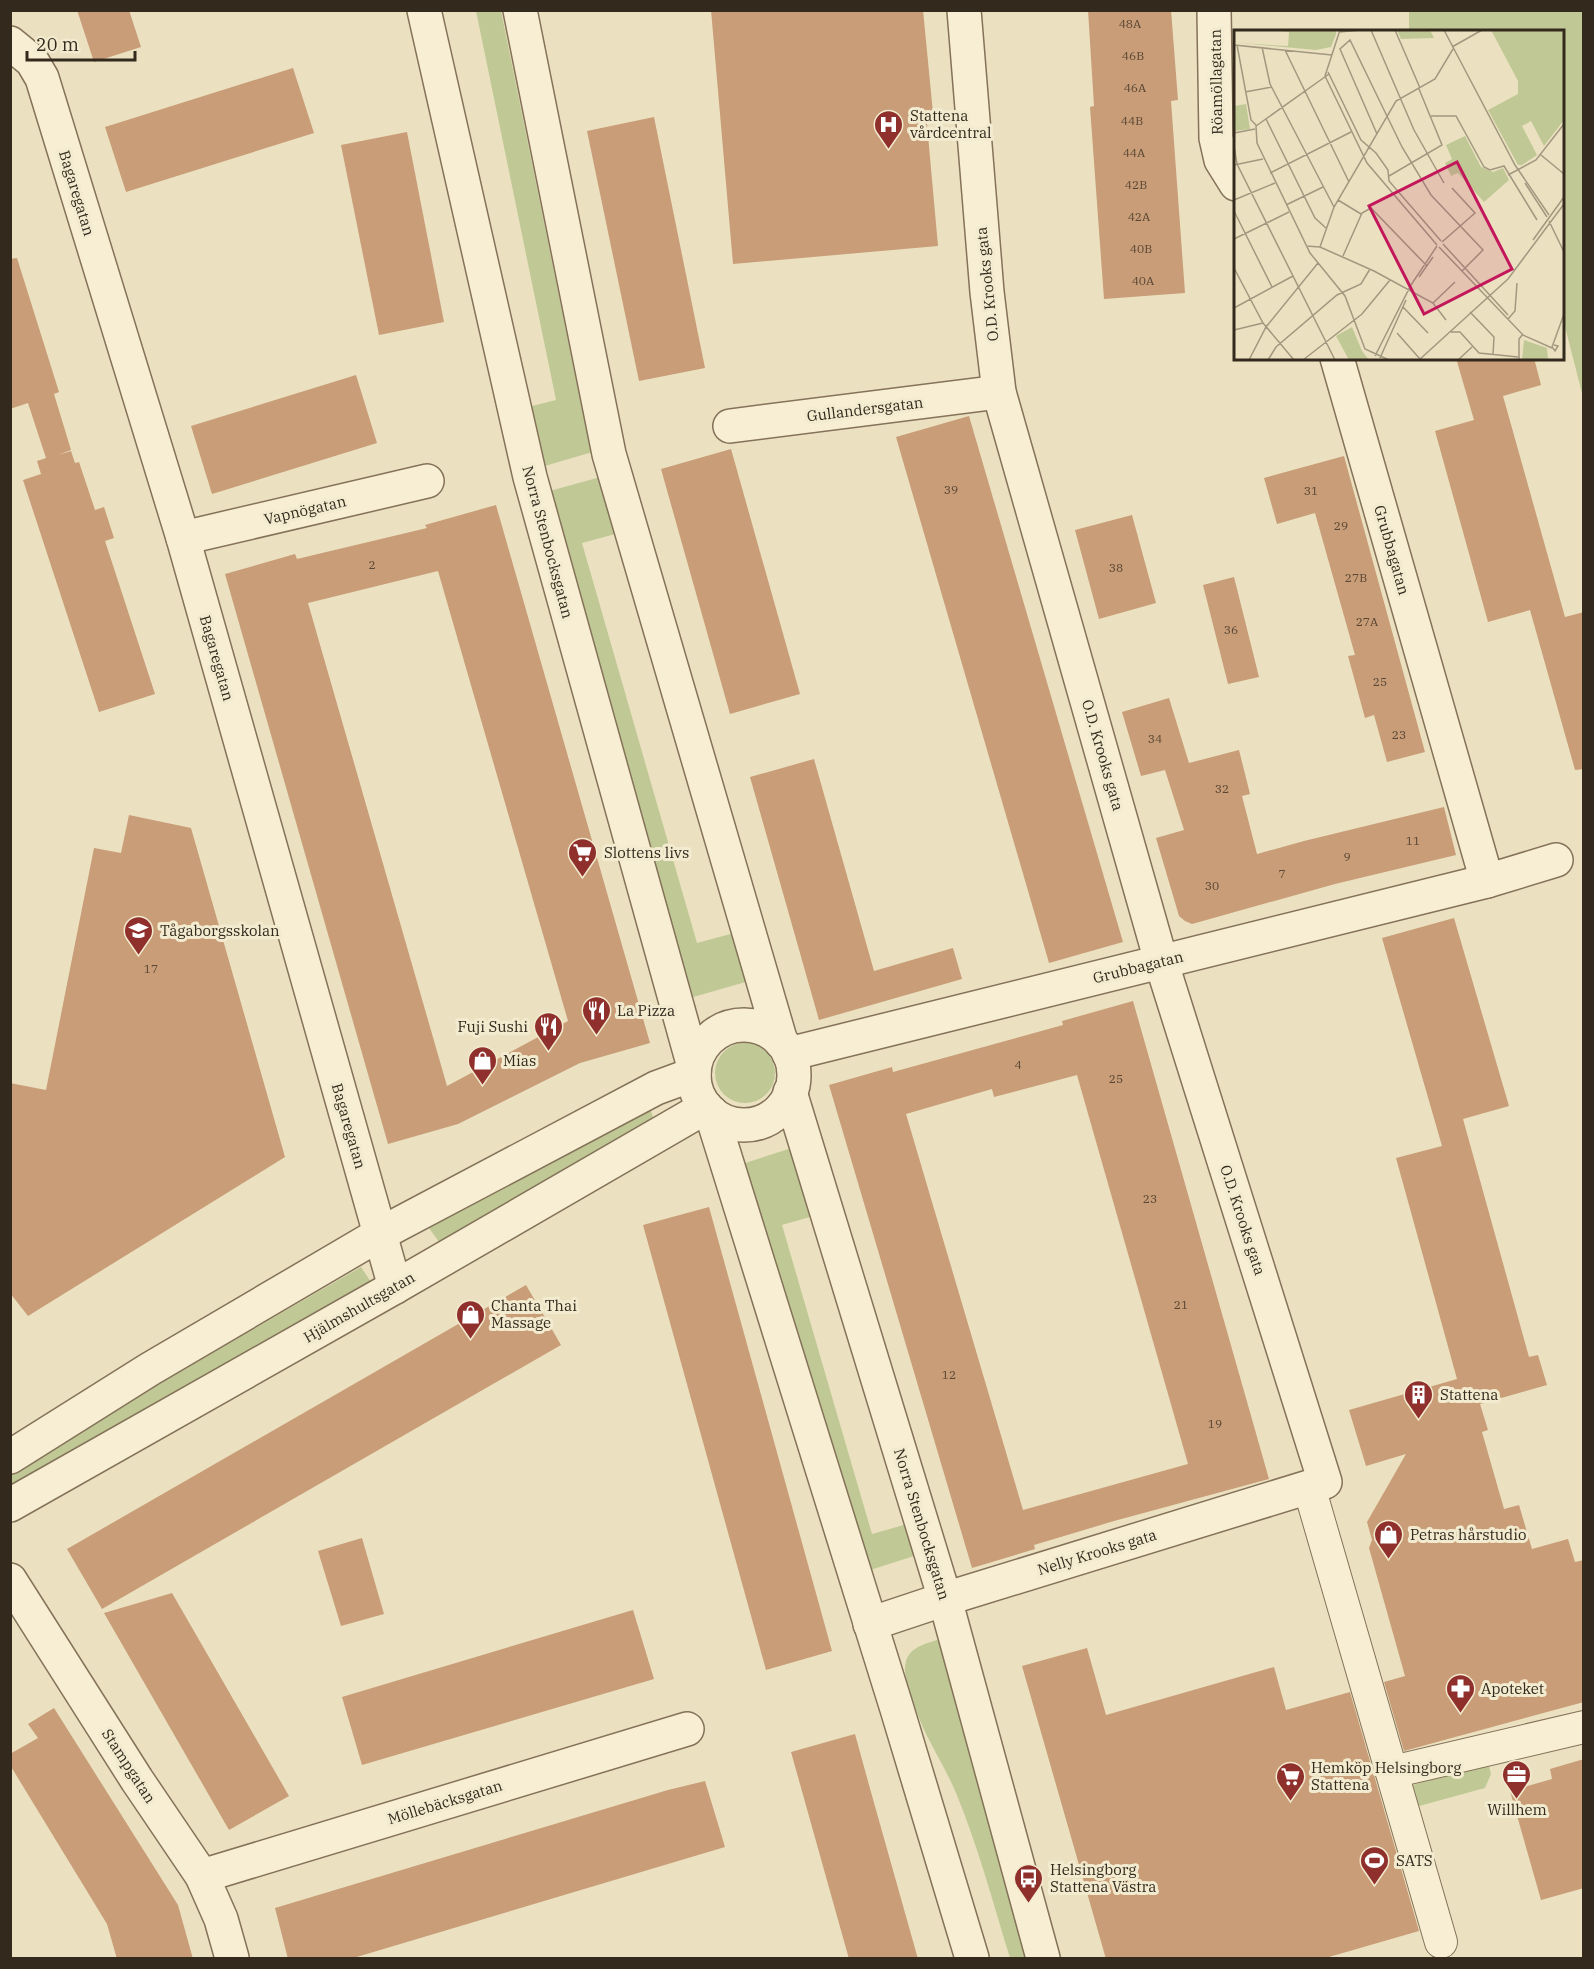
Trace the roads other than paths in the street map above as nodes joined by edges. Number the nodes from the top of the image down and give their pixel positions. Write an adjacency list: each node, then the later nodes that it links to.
1 (424, 10): 16 (street, Norra Stenbocksgatan)
2 (520, 10): 15 (street, Norra Stenbocksgatan)
3 (964, 10): 8 (street, O.D. Krooks gata)
4 (1214, 10): 6 (street, Röamöllagatan)
5 (10, 43): 11 (street, Bagaregatan)
6 (1234, 181)
7 (1338, 360): 13 (street, Grubbagatan)
8 (999, 392): 9 (street, Gullandersgatan); 14 (street, O.D. Krooks gata)
9 (730, 426)
10 (427, 481): 11 (street, Vapnögatan)
11 (183, 538): 19 (street, Bagaregatan)
12 (1556, 860): 13 (street, Grubbagatan)
13 (1487, 881): 14 (street, Grubbagatan)
14 (1161, 962): 15 (street, Grubbagatan); 22 (street, O.D. Krooks gata)
15 (785, 1048): 16 (street); 17 (street, Norra Stenbocksgatan)
16 (694, 1071): 18 (street, Norra Stenbocksgatan); 19 (street)
17 (790, 1092): 18 (street); 25 (street, Norra Stenbocksgatan)
18 (708, 1110): 20 (street, Hjälmshultsgatan); 26 (street, Norra Stenbocksgatan)
19 (380, 1234): 20 (street, Bagaregatan); 21 (street)
20 (395, 1287): 23 (street, Hjälmshultsgatan)
21 (10, 1457)
22 (1317, 1485): 25 (street, Nelly Krooks gata); 29 (street)
23 (10, 1505)
24 (10, 1580): 30 (street, Stampgatan)
25 (945, 1599): 26 (street, Nelly Krooks gata); 34 (street, Norra Stenbocksgatan)
26 (870, 1624): 33 (street, Norra Stenbocksgatan)
27 (1584, 1727): 29 (street)
28 (687, 1729): 30 (street, Möllebäcksgatan)
29 (1392, 1772): 31 (street)
30 (202, 1876): 32 (street, Stampgatan)
31 (1441, 1942)
32 (232, 1959)
33 (972, 1959)
34 (1043, 1959)

